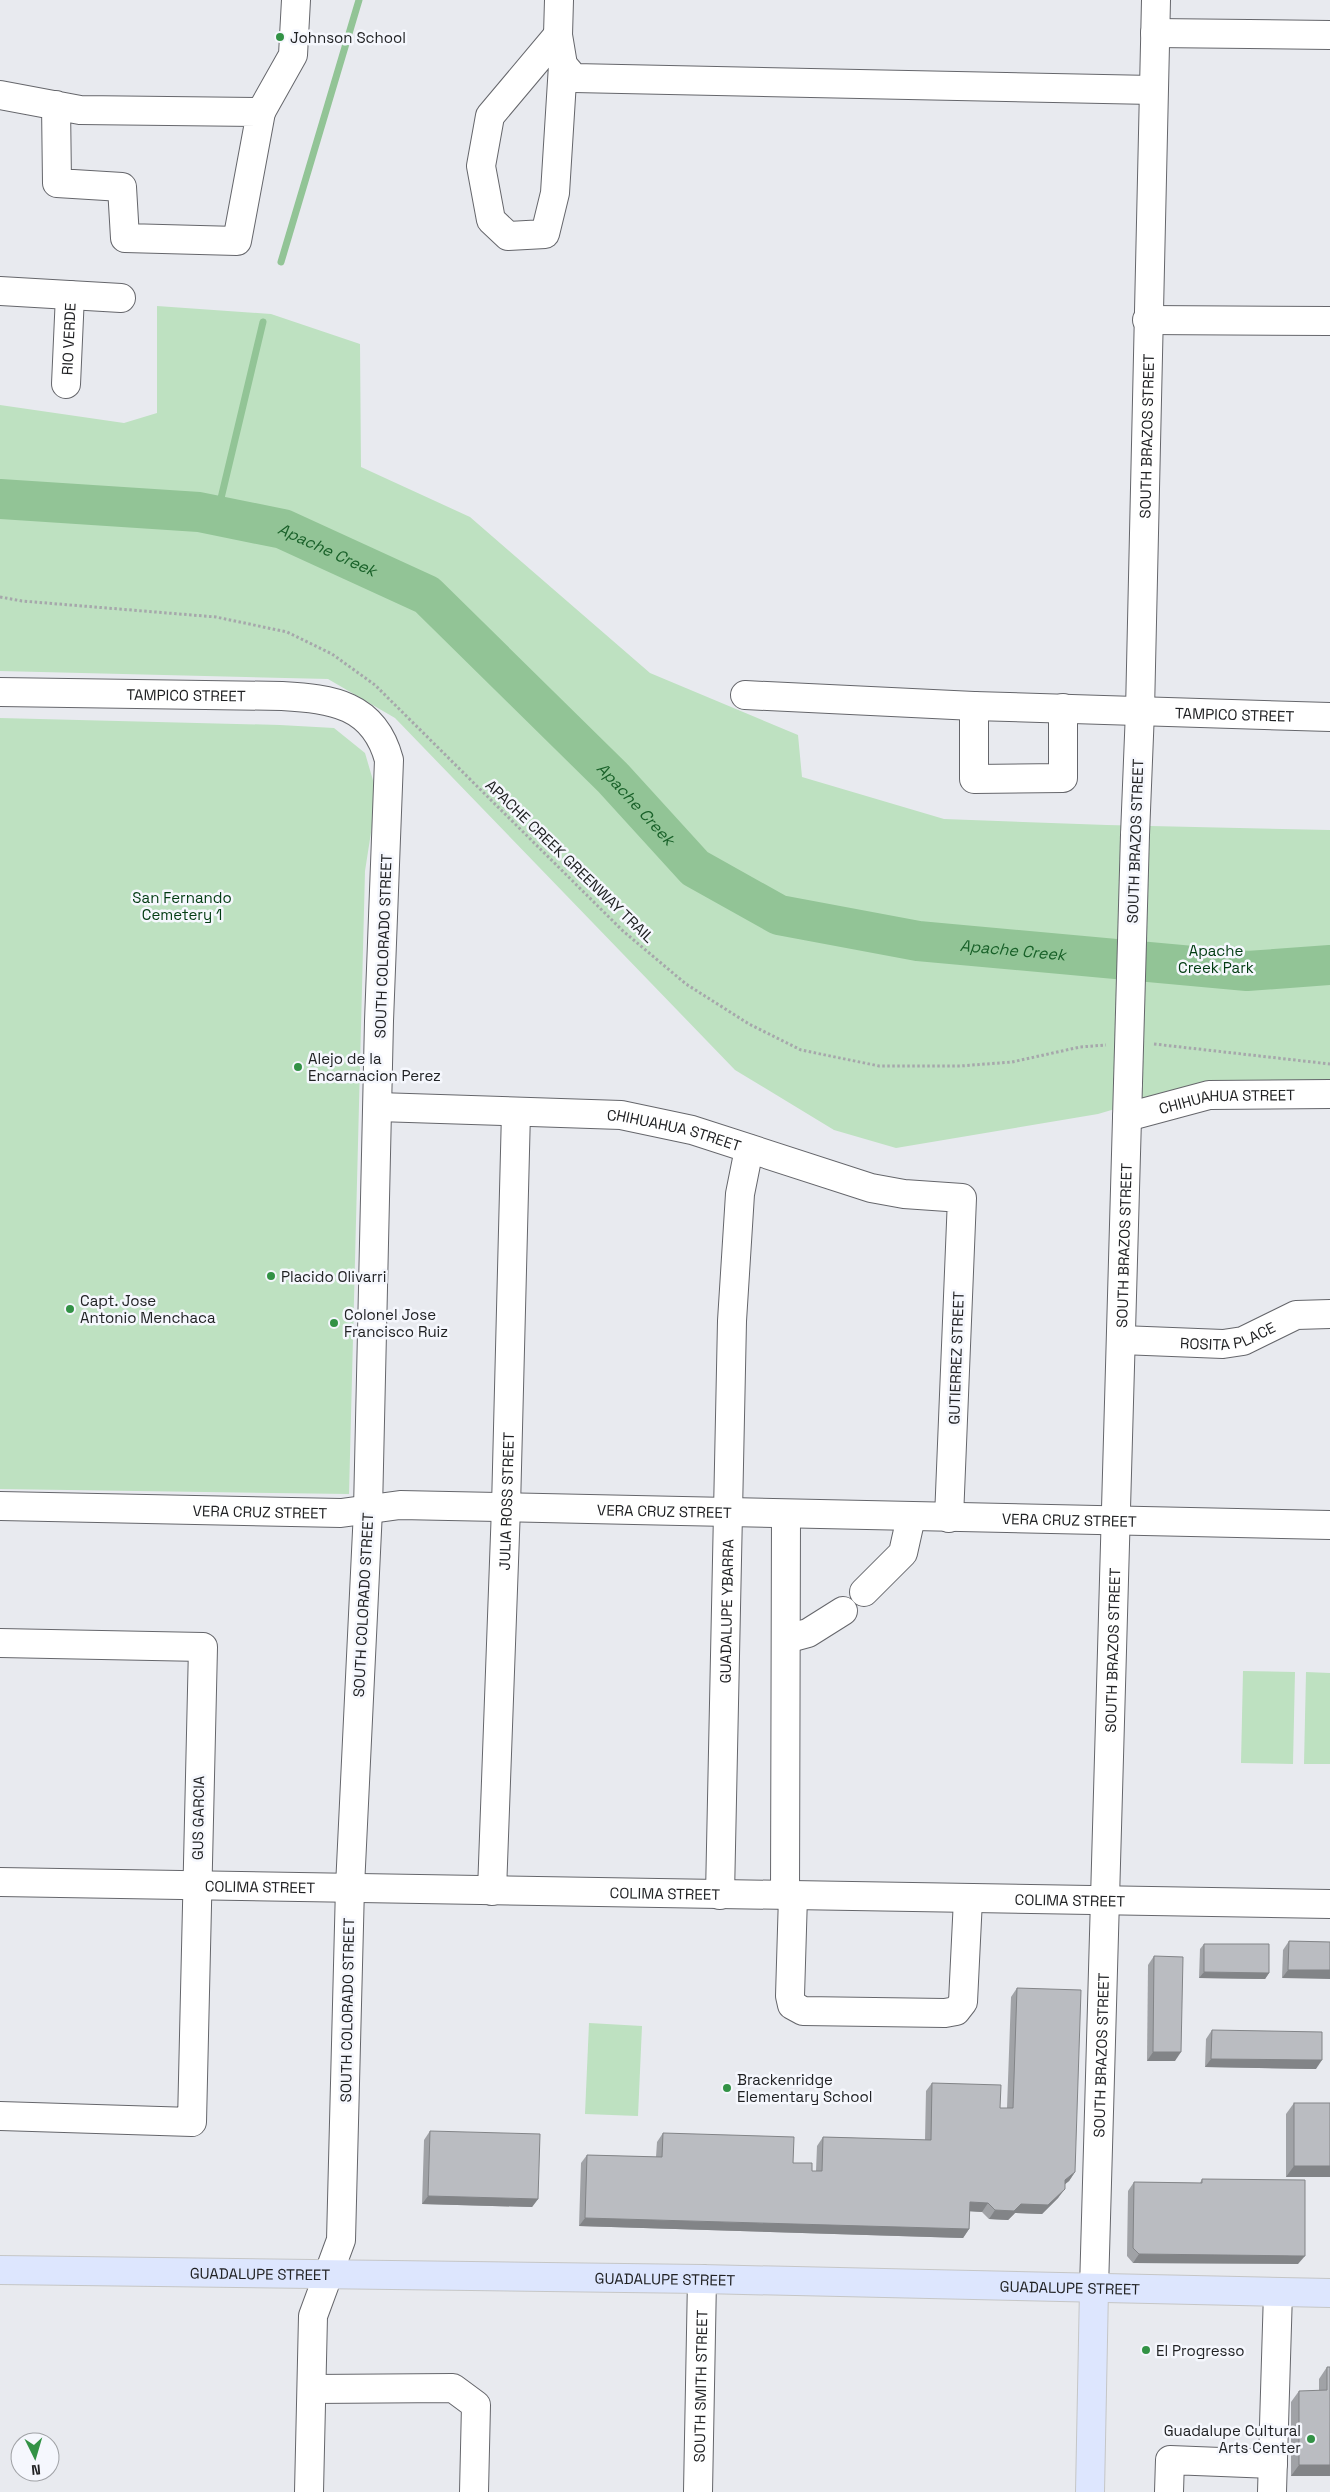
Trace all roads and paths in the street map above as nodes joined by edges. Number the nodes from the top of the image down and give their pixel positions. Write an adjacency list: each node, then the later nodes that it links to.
1 (296, 0): 11 (street)
2 (559, 0): 6 (street)
3 (1156, 0): 4 (street, SOUTH BRAZOS STREET)
4 (1155, 33): 5 (street); 8 (street, SOUTH BRAZOS STREET)
5 (1330, 35)
6 (558, 36): 7 (street); 7 (street)
7 (563, 65): 8 (street)
8 (1153, 90): 15 (street, SOUTH BRAZOS STREET)
9 (0, 95): 10 (street)
10 (56, 105): 11 (street); 11 (street)
11 (261, 112)
12 (0, 291): 13 (street)
13 (70, 294): 14 (street); 17 (street, RIO VERDE)
14 (121, 298)
15 (1147, 320): 16 (street); 23 (street, SOUTH BRAZOS STREET)
16 (1330, 321)
17 (66, 384)
18 (0, 597): 27 (path, APACHE CREEK GREENWAY TRAIL)
19 (0, 692): 25 (street, TAMPICO STREET)
20 (746, 695): 21 (street, TAMPICO STREET)
21 (974, 706): 22 (street, TAMPICO STREET); 22 (street)
22 (1063, 708): 23 (street, TAMPICO STREET)
23 (1140, 711): 24 (street, TAMPICO STREET); 32 (street, SOUTH BRAZOS STREET, bridge)
24 (1330, 717)
25 (367, 721): 30 (street, SOUTH COLORADO STREET)
26 (1153, 1044): 28 (path)
27 (1107, 1045)
28 (1330, 1064)
29 (1330, 1094): 32 (street, CHIHUAHUA STREET)
30 (378, 1107): 31 (street, CHIHUAHUA STREET); 39 (street, SOUTH COLORADO STREET)
31 (516, 1112): 33 (street, CHIHUAHUA STREET); 38 (street, JULIA ROSS STREET)
32 (1127, 1117): 36 (street, SOUTH BRAZOS STREET)
33 (749, 1150): 34 (street, CHIHUAHUA STREET); 40 (street, GUADALUPE YBARRA)
34 (962, 1198): 43 (street, GUTIERREZ STREET)
35 (1330, 1314): 36 (street, ROSITA PLACE)
36 (1121, 1340): 44 (street, SOUTH BRAZOS STREET)
37 (0, 1506): 39 (street, VERA CRUZ STREET)
38 (506, 1507): 39 (street, VERA CRUZ STREET); 40 (street, VERA CRUZ STREET); 53 (street, JULIA ROSS STREET)
39 (368, 1510): 52 (street, SOUTH COLORADO STREET)
40 (727, 1512): 41 (street, VERA CRUZ STREET); 54 (street, GUADALUPE YBARRA)
41 (786, 1514): 42 (street, VERA CRUZ STREET); 48 (street)
42 (911, 1517): 43 (street, VERA CRUZ STREET); 46 (street)
43 (949, 1518): 44 (street, VERA CRUZ STREET)
44 (1116, 1519): 45 (street, VERA CRUZ STREET); 57 (street, SOUTH BRAZOS STREET)
45 (1330, 1525)
46 (864, 1592)
47 (843, 1611): 48 (street)
48 (786, 1639): 55 (street)
49 (0, 1643): 51 (street, GUS GARCIA)
50 (0, 1882): 51 (street, COLIMA STREET)
51 (197, 1885): 52 (street, COLIMA STREET); 59 (street, GUS GARCIA)
52 (350, 1887): 53 (street, COLIMA STREET); 61 (street, SOUTH COLORADO STREET)
53 (492, 1890): 54 (street, COLIMA STREET)
54 (720, 1895): 55 (street, COLIMA STREET)
55 (789, 1896): 56 (street, COLIMA STREET); 56 (street)
56 (968, 1899): 57 (street, COLIMA STREET)
57 (1105, 1901): 58 (street, COLIMA STREET); 63 (street, SOUTH BRAZOS STREET)
58 (1330, 1904)
59 (0, 2116)
60 (0, 2270): 61 (main road, GUADALUPE STREET)
61 (329, 2275): 62 (main road, GUADALUPE STREET); 66 (street, SOUTH COLORADO STREET)
62 (702, 2279): 63 (main road, GUADALUPE STREET); 70 (street, SOUTH SMITH STREET)
63 (1094, 2289): 64 (main road, GUADALUPE STREET); 71 (main road, SOUTH BRAZOS STREET)
64 (1278, 2292): 65 (main road, GUADALUPE STREET); 67 (street)
65 (1330, 2293)
66 (312, 2389): 68 (street, SOUTH COLORADO STREET); 69 (street)
67 (1272, 2464): 72 (street); 73 (street)
68 (309, 2492)
69 (474, 2492)
70 (698, 2492)
71 (1090, 2492)
72 (1169, 2492)
73 (1272, 2492)

